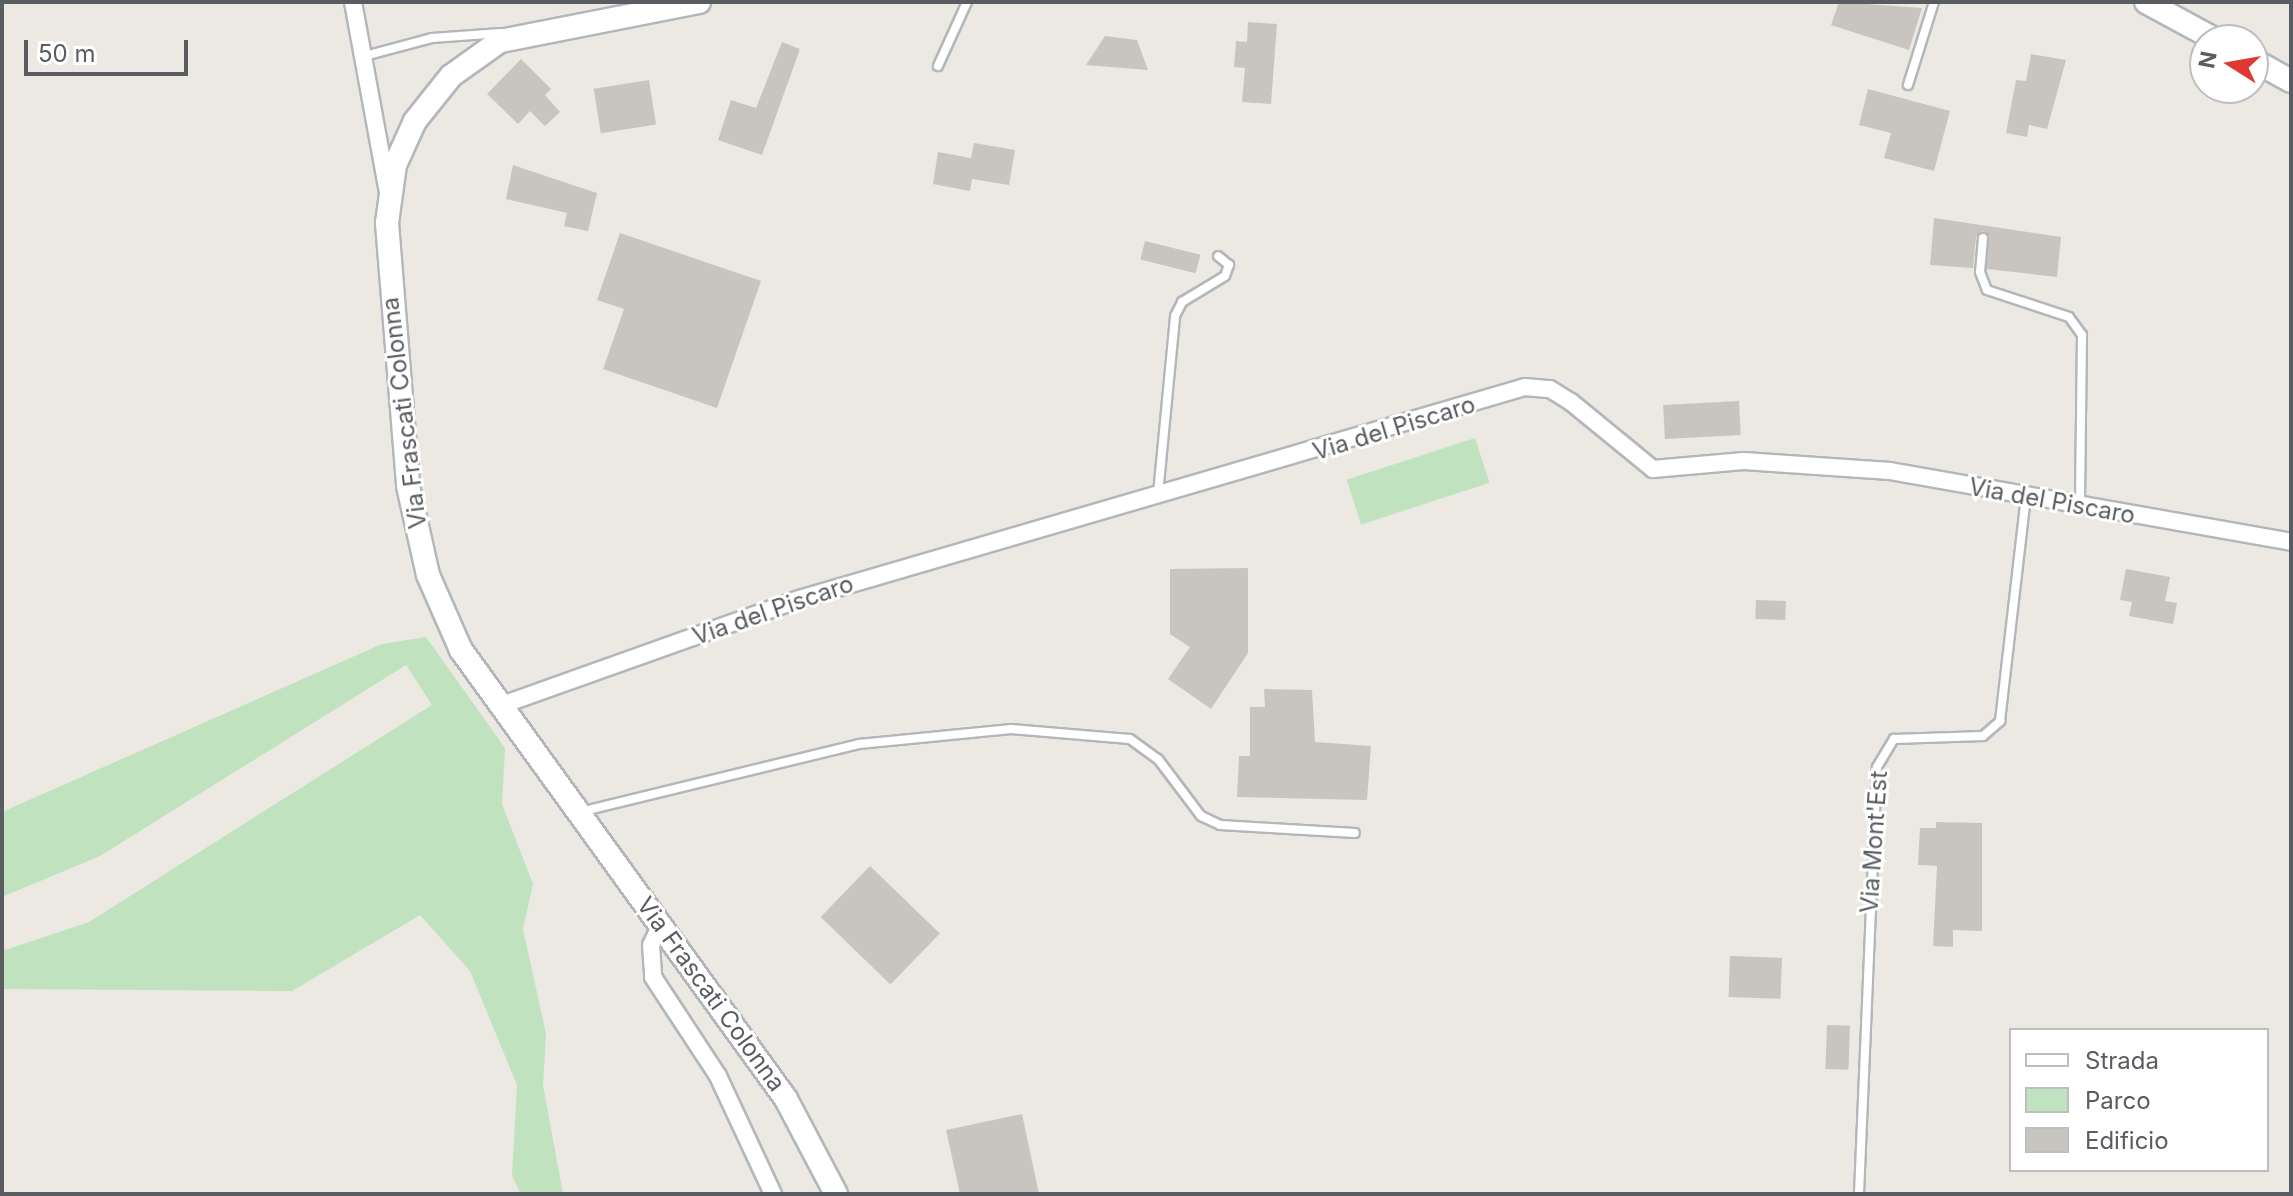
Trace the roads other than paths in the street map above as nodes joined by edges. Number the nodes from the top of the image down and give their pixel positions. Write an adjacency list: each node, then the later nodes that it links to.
1 (353, 2): 8 (street)
2 (699, 2): 7 (street, Via Frascati Colonna)
3 (967, 2): 9 (lane)
4 (1934, 2): 12 (lane)
5 (2146, 2): 6 (street)
6 (2189, 25)
7 (530, 32): 8 (lane); 13 (street, Via Frascati Colonna)
8 (361, 57): 13 (street)
9 (938, 66)
10 (2269, 69): 11 (street)
11 (2291, 81)
12 (1908, 85)
13 (389, 195): 20 (street, Via Frascati Colonna)
14 (1983, 238): 18 (lane)
15 (1218, 256): 16 (lane)
16 (1157, 495): 17 (street, Via del Piscaro); 20 (street, Via del Piscaro)
17 (2026, 496): 18 (street, Via del Piscaro); 26 (lane, Via Mont'Est)
18 (2080, 506): 19 (street, Via del Piscaro)
19 (2291, 542)
20 (499, 706): 21 (street, Via Frascati Colonna)
21 (579, 812): 22 (lane); 23 (street, Via Frascati Colonna)
22 (1355, 833)
23 (661, 924): 24 (street); 25 (street, Via Frascati Colonna)
24 (773, 1194)
25 (836, 1194)
26 (1859, 1194)

